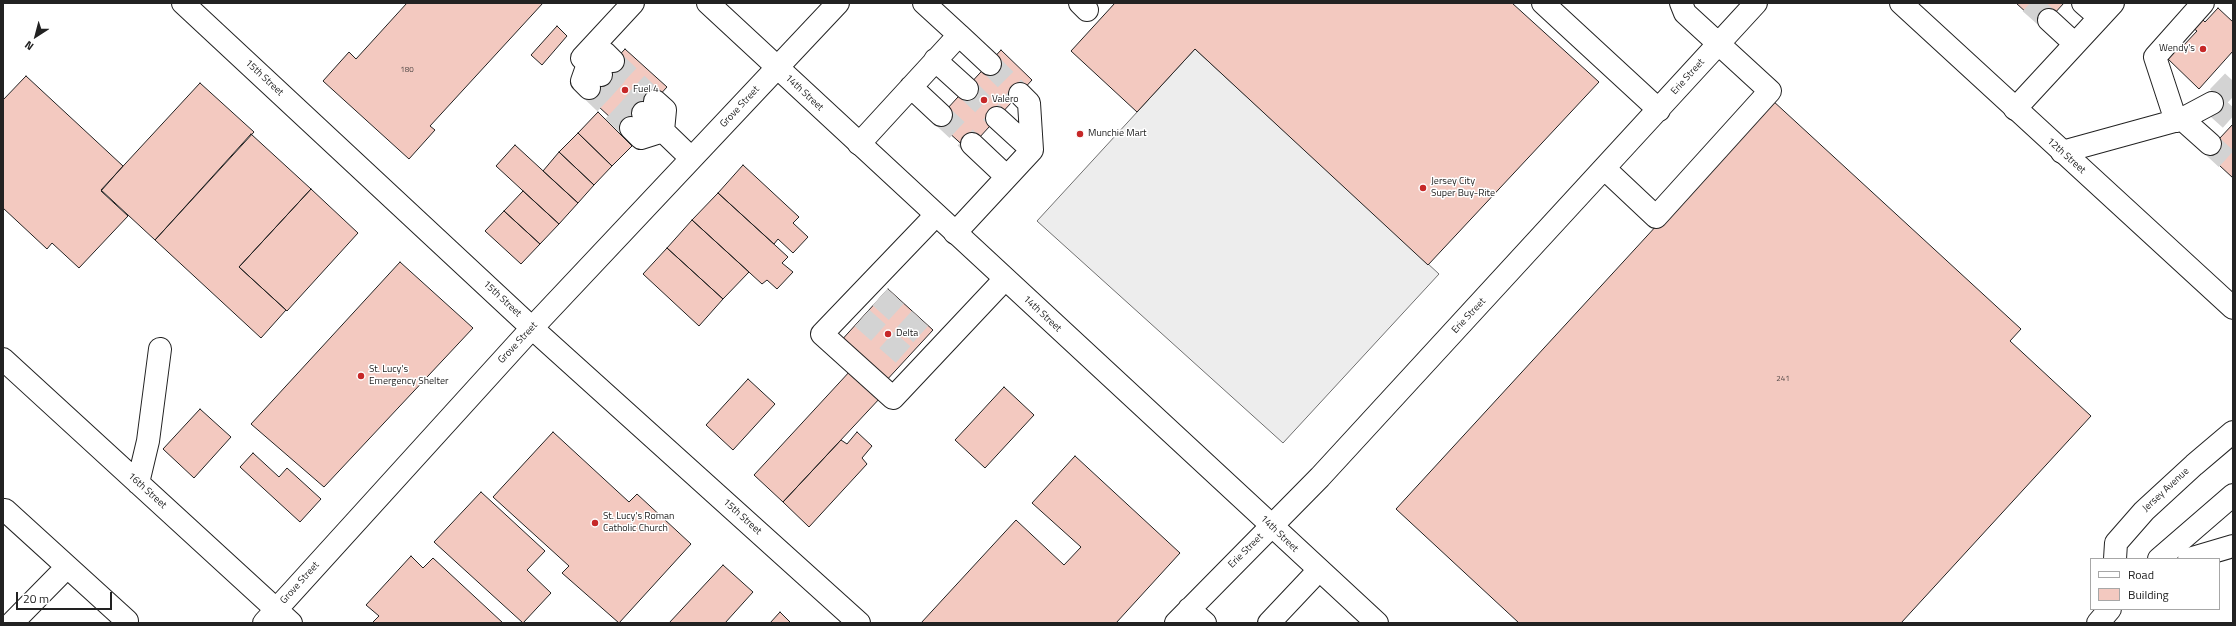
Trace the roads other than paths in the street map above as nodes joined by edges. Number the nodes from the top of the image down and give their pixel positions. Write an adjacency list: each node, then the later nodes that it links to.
1 (183, 3): 43 (main road, 15th Street)
2 (633, 3): 20 (main road)
3 (708, 3): 19 (main road, 14th Street)
4 (838, 3): 19 (main road, Grove Street)
5 (924, 3): 14 (main road)
6 (1543, 3): 26 (main road)
7 (1681, 3): 15 (main road)
8 (1756, 3): 15 (main road, Erie Street)
9 (1901, 3): 25 (main road, 12th Street)
10 (2083, 3): 12 (main road)
11 (2203, 3): 29 (main road)
12 (2106, 10): 16 (main road)
13 (2049, 20): 16 (main road)
14 (959, 35): 17 (main road); 18 (main road)
15 (1719, 44): 26 (main road, Erie Street); 37 (main road)
16 (2075, 44): 25 (main road)
17 (935, 60): 21 (main road); 22 (main road)
18 (990, 64)
19 (777, 68): 31 (main road, 14th Street); 36 (main road, Grove Street)
20 (598, 72)
21 (911, 87): 27 (main road); 31 (main road)
22 (967, 89)
23 (1020, 94): 34 (main road)
24 (2212, 103): 29 (main road)
25 (2015, 109): 35 (main road, 12th Street)
26 (1658, 110): 37 (main road, Erie Street)
27 (941, 115)
28 (998, 118): 34 (main road)
29 (2179, 120): 33 (main road); 35 (main road)
30 (663, 131): 30 (main road); 36 (main road)
31 (859, 144): 39 (main road, 14th Street)
32 (972, 144): 38 (main road)
33 (2210, 144)
34 (1032, 150): 38 (main road)
35 (2062, 152): 42 (main road, 12th Street)
36 (691, 158): 43 (main road, Grove Street)
37 (1605, 169): 50 (main road, Erie Street)
38 (1007, 177): 40 (main road)
39 (936, 216): 40 (main road, 14th Street); 41 (main road)
40 (955, 233): 41 (main road, 14th Street)
41 (1005, 279): 50 (main road, 14th Street)
42 (2233, 308)
43 (532, 328): 58 (main road, Grove Street); 62 (main road, 15th Street)
44 (160, 349): 47 (main road)
45 (3, 359): 47 (main road, 16th Street)
46 (2233, 432): 52 (main road, Jersey Avenue)
47 (138, 483): 58 (main road, 16th Street)
48 (2233, 495): 53 (main road)
49 (3, 512): 55 (main road)
50 (1271, 526): 56 (main road, 14th Street); 59 (main road, Erie Street)
51 (2233, 546): 54 (main road)
52 (2115, 558)
53 (2160, 558)
54 (2192, 558)
55 (67, 567): 60 (main road); 61 (main road)
56 (1319, 570): 63 (main road); 64 (main road, 14th Street)
57 (2109, 610): 65 (main road)
58 (277, 618)
59 (1190, 618)
60 (12, 623)
61 (125, 623)
62 (859, 623)
63 (1269, 623)
64 (1377, 623)
65 (2098, 623)

